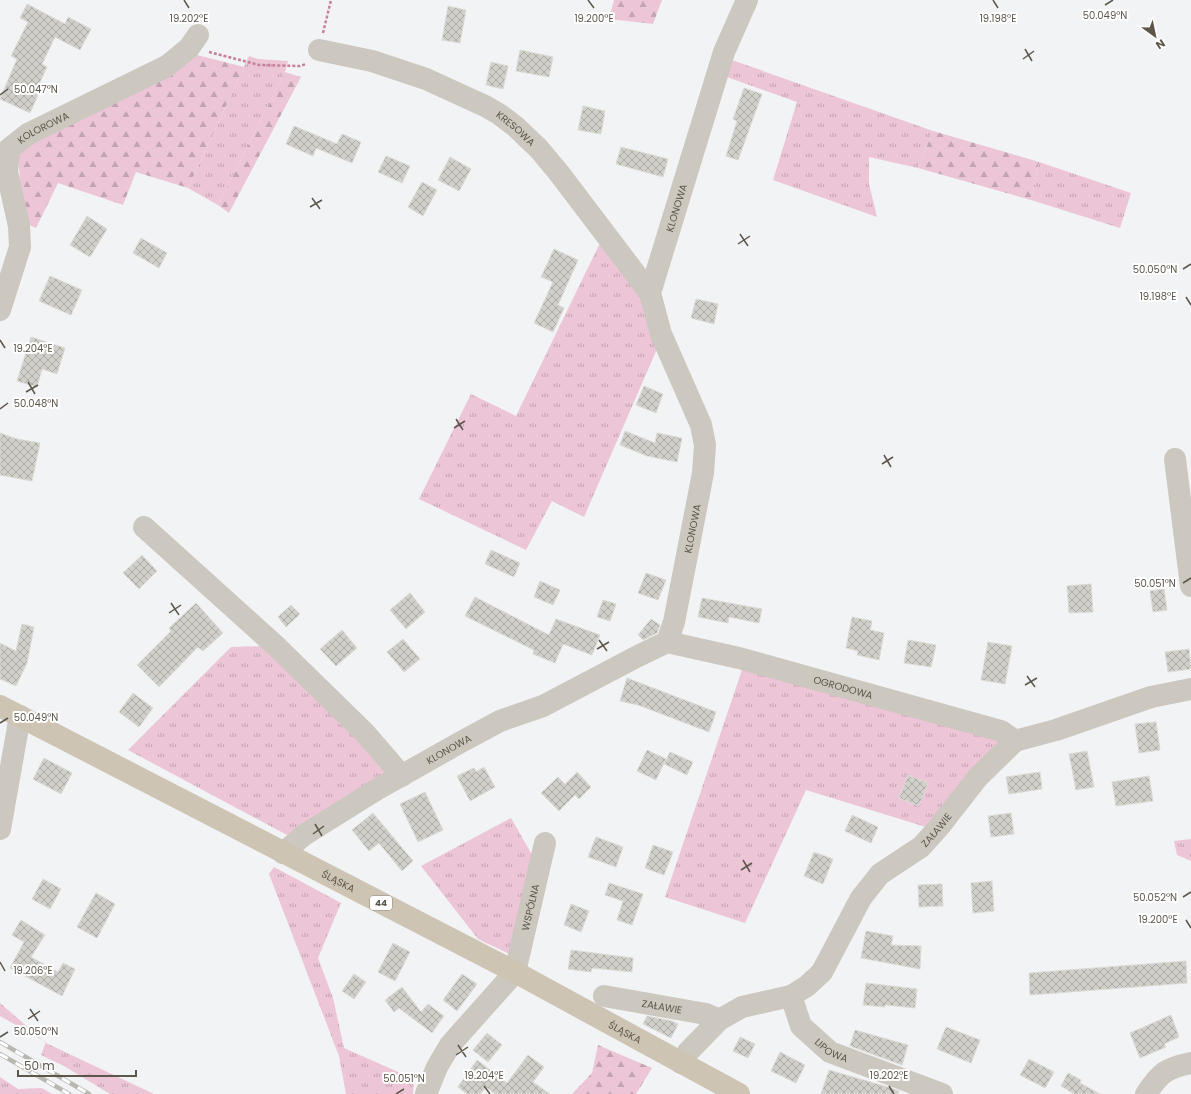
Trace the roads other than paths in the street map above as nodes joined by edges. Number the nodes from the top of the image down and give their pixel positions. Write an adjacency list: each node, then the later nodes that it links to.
1 (747, 0): 4 (street, KLONOWA)
2 (193, 41): 5 (street, KOLOROWA)
3 (319, 50): 4 (street, KRESOWA)
4 (650, 293): 9 (street, KLONOWA)
5 (0, 310)
6 (1175, 459): 8 (street)
7 (144, 527): 14 (street)
8 (1191, 586)
9 (667, 642): 13 (street, OGRODOWA); 14 (street, KLONOWA)
10 (1191, 690): 13 (street, ZAŁAWIE)
11 (0, 706): 12 (main road, ŚLĄSKA / 44)
12 (20, 716): 15 (street); 17 (main road, ŚLĄSKA / 44)
13 (1015, 741): 20 (street, ZAŁAWIE)
14 (402, 776): 17 (street, KLONOWA)
15 (0, 829)
16 (545, 843): 18 (street, WSPÓLNA)
17 (283, 853): 18 (main road, ŚLĄSKA / 44)
18 (515, 972): 22 (main road, ŚLĄSKA / 44); 24 (street)
19 (604, 996): 21 (street, ZAŁAWIE)
20 (791, 996): 21 (street, ZAŁAWIE); 26 (street, LIPOWA)
21 (719, 1020): 22 (street, ZAŁAWIE)
22 (681, 1063): 25 (main road, ŚLĄSKA / 44)
23 (1191, 1064): 27 (street)
24 (426, 1094)
25 (739, 1094)
26 (942, 1094)
27 (1146, 1094)

